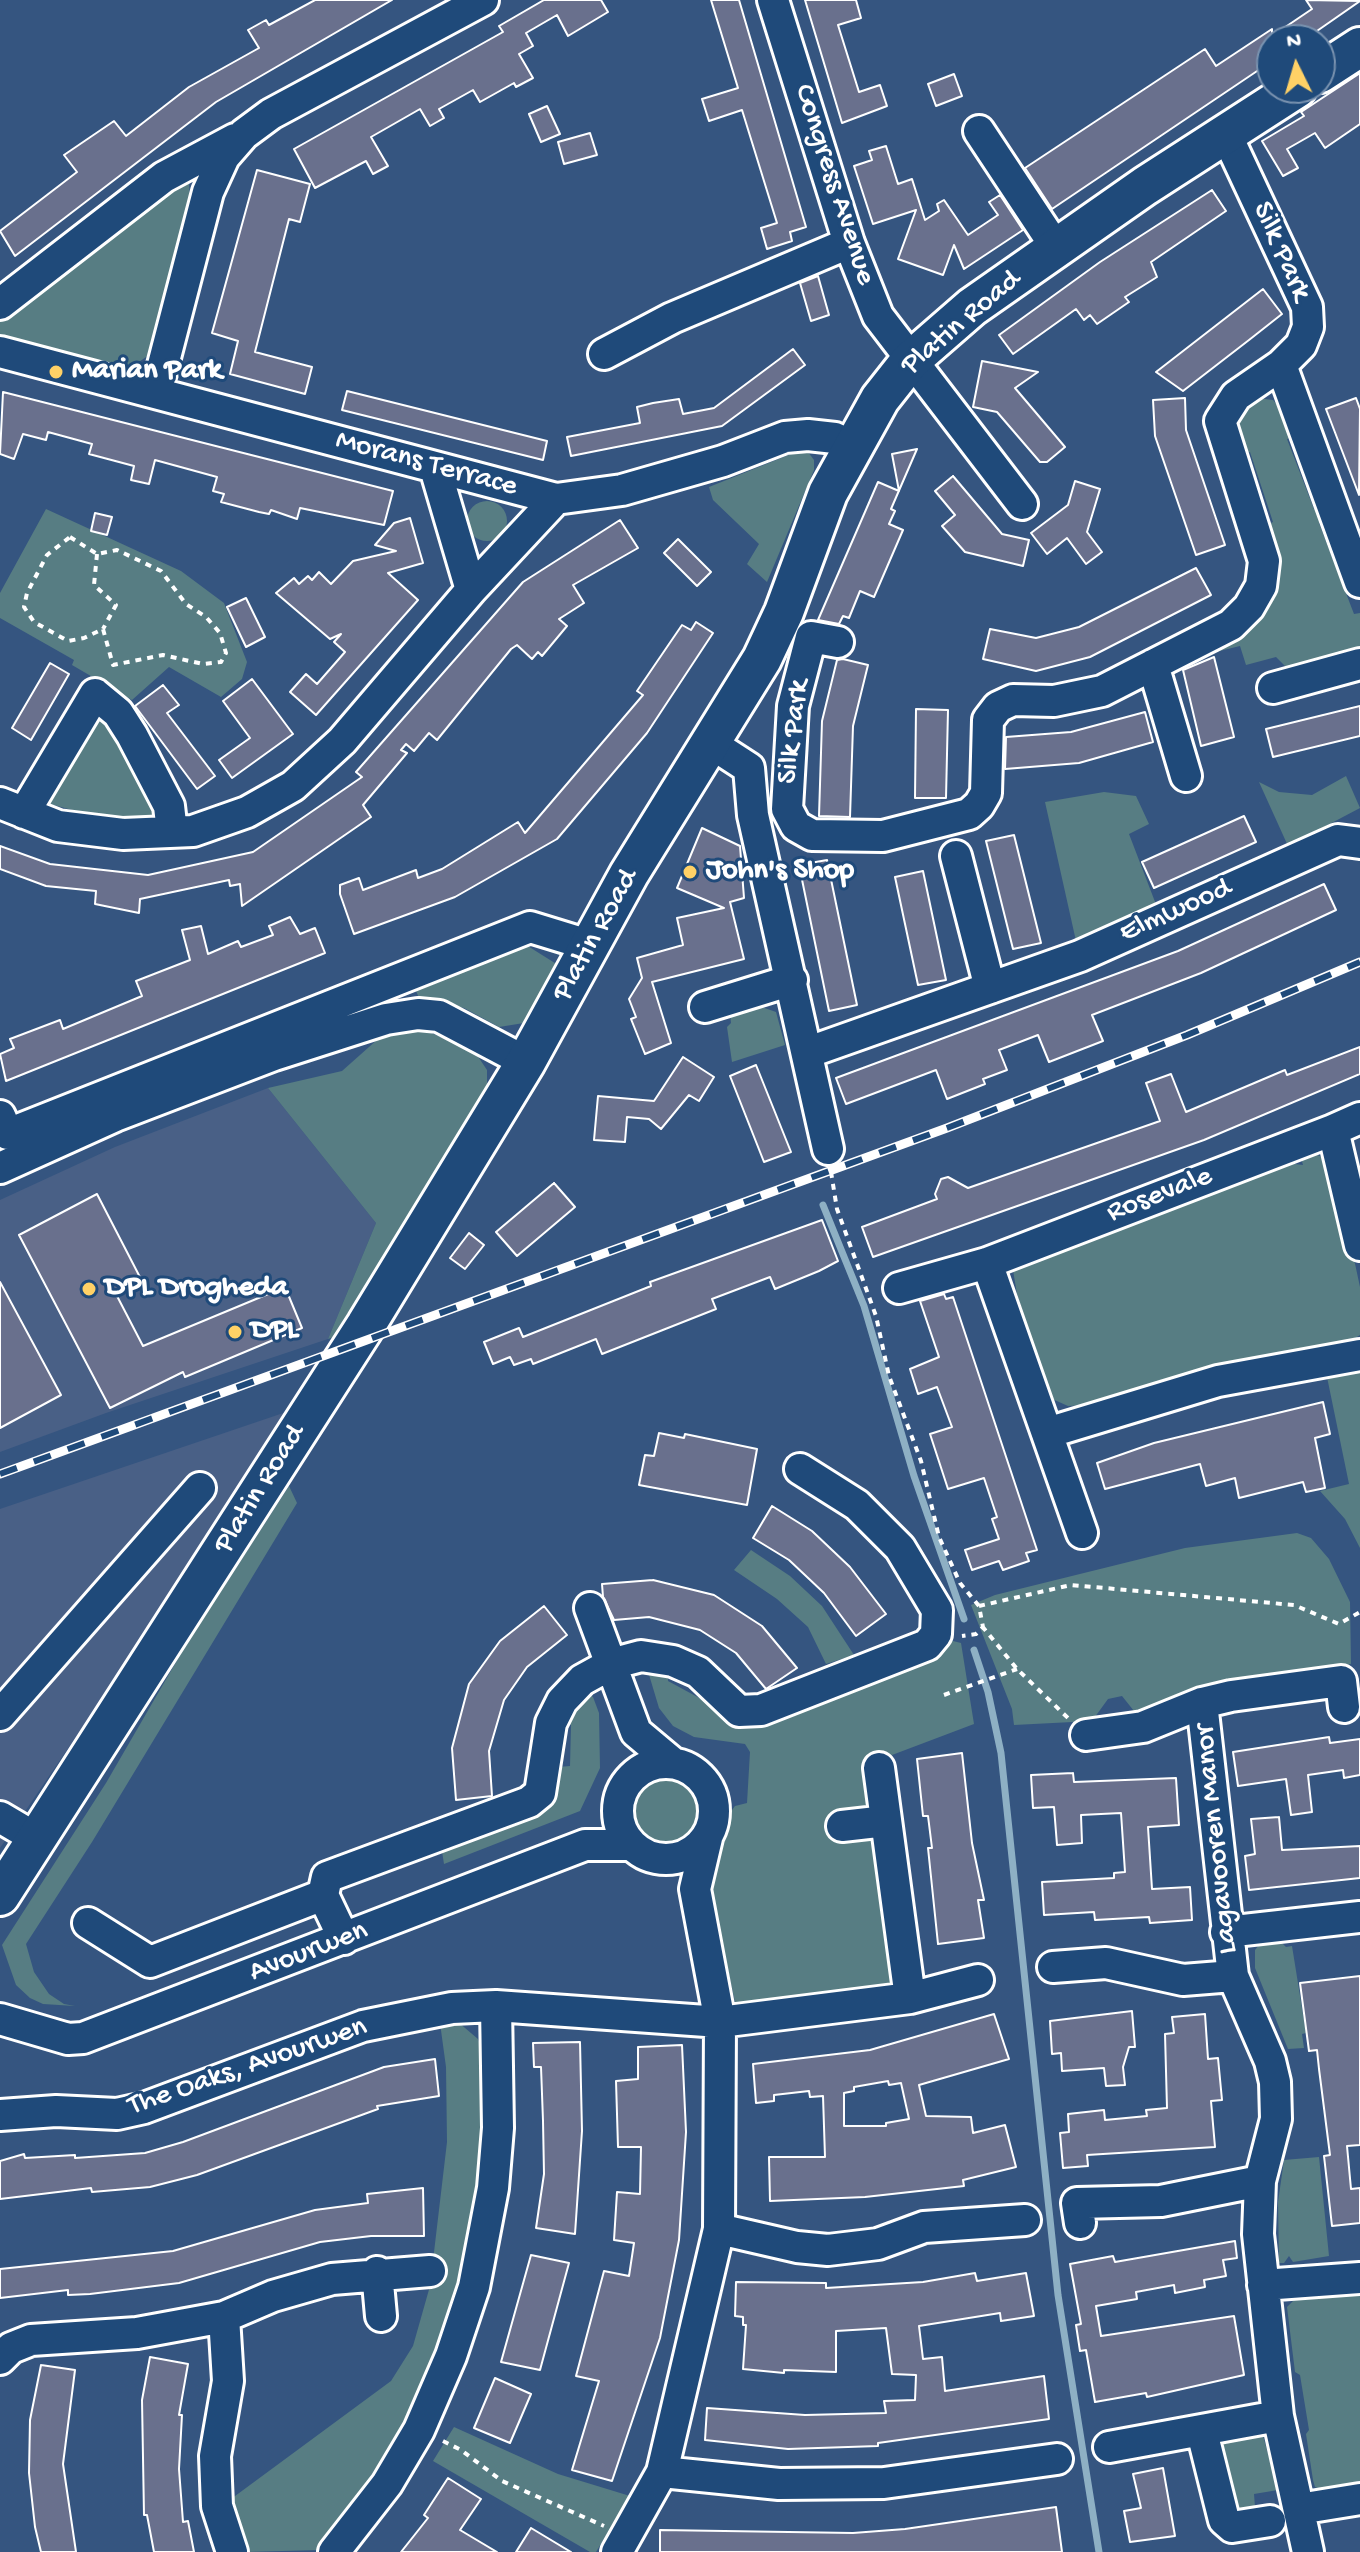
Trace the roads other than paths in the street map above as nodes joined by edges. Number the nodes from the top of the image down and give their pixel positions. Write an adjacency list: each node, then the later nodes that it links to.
1 (483, 0): 7 (street)
2 (773, 0): 9 (street, Congress Avenue)
3 (1360, 47): 4 (main road)
4 (1336, 63)
5 (1274, 104): 8 (main road, Platin Road)
6 (979, 131): 10 (street)
7 (244, 134): 11 (street); 16 (street)
8 (1227, 136): 10 (main road, Platin Road); 15 (street, Silk Park)
9 (849, 243): 13 (street); 14 (street, Congress Avenue)
10 (1057, 249): 14 (main road, Platin Road)
11 (0, 304)
12 (0, 352): 16 (street, Morans Terrace)
13 (604, 354)
14 (910, 361): 17 (main road, Platin Road); 20 (street, Congress Avenue)
15 (1281, 365): 21 (street); 25 (street, Silk Park)
16 (156, 392): 18 (street, Morans Terrace)
17 (852, 446): 19 (street, Morans Terrace); 27 (main road, Platin Road)
18 (435, 468): 19 (street, Morans Terrace); 22 (street)
19 (556, 499): 22 (street)
20 (1022, 504)
21 (1360, 582)
22 (471, 590): 30 (street)
23 (838, 642): 25 (street, Silk Park)
24 (1360, 664): 26 (street)
25 (1153, 665): 28 (street)
26 (1273, 688)
27 (712, 744): 33 (main road, Platin Road); 34 (street)
28 (1186, 776)
29 (12, 808): 30 (street); 30 (street)
30 (172, 832)
31 (1360, 843): 35 (street, Elmwood)
32 (956, 856): 35 (street)
33 (592, 946): 37 (street); 39 (main road, Platin Road)
34 (792, 980): 36 (street); 38 (street)
35 (990, 988): 38 (street, Elmwood)
36 (705, 1007)
37 (270, 1043): 39 (street); 40 (street); 43 (street)
38 (809, 1052): 42 (street)
39 (526, 1062): 69 (main road, Platin Road)
40 (0, 1116)
41 (1346, 1124): 44 (street, Rosevale); 45 (street, Rosevale)
42 (828, 1149)
43 (0, 1168)
44 (1360, 1245)
45 (987, 1263): 46 (street, Rosevale); 48 (street)
46 (899, 1288)
47 (1360, 1355): 48 (street)
48 (1047, 1433): 51 (street)
49 (800, 1469): 53 (street)
50 (200, 1488): 56 (street)
51 (1082, 1533)
52 (590, 1608): 53 (street)
53 (611, 1664): 57 (street); 72 (street)
54 (1202, 1703): 55 (street); 58 (street); 76 (street, Lagavooren Manor)
55 (1344, 1707)
56 (0, 1715)
57 (636, 1732): 59 (street); 61 (street, Avourwen)
58 (1086, 1735)
59 (673, 1763): 61 (street); 66 (street)
60 (879, 1768): 64 (street)
61 (629, 1780): 62 (street, Avourwen)
62 (617, 1811): 67 (street, Avourwen); 68 (street)
63 (0, 1817): 69 (street)
64 (886, 1821): 65 (street); 82 (street)
65 (842, 1826)
66 (707, 1838): 70 (street); 71 (street)
67 (585, 1845): 68 (street, Avourwen); 77 (street, Avourwen)
68 (631, 1845): 70 (street, Avourwen)
69 (21, 1852): 73 (main road, Platin Road)
70 (666, 1860): 71 (street, Avourwen)
71 (695, 1889): 87 (street)
72 (323, 1895): 77 (street); 78 (street)
73 (0, 1896)
74 (1360, 1917): 76 (street)
75 (88, 1923): 78 (street)
76 (1226, 1932): 80 (street, Lagavooren Manor)
77 (344, 1939): 85 (street, Avourwen)
78 (150, 1962): 85 (street)
79 (1053, 1967): 80 (street, Lagavooren Manor)
80 (1233, 1976): 90 (street, Lagavooren Manor)
81 (978, 1980): 82 (street, The Oaks, Avourwen)
82 (910, 1998): 87 (street, The Oaks, Avourwen)
83 (0, 2003): 88 (street, Avourwen)
84 (496, 2006): 87 (street, The Oaks, Avourwen); 89 (street, The Oaks, Avourwen); 111 (street)
85 (167, 2007): 88 (street, Avourwen)
86 (0, 2019): 88 (street, Avourwen)
87 (720, 2022): 93 (street)
88 (29, 2029)
89 (0, 2115)
90 (1260, 2181): 92 (street); 97 (street, Lagavooren Manor)
91 (1025, 2220): 93 (street)
92 (1080, 2223)
93 (719, 2229): 105 (street)
94 (430, 2271): 95 (street)
95 (377, 2272): 98 (street); 99 (street)
96 (1360, 2278): 97 (street)
97 (1263, 2285): 101 (street, Lagavooren Manor)
98 (381, 2316)
99 (224, 2317): 100 (street); 110 (street)
100 (0, 2359)
101 (1278, 2416): 102 (street); 107 (street, Lagavooren Manor)
102 (1202, 2432): 103 (street); 108 (street)
103 (1109, 2447)
104 (1057, 2459): 105 (street)
105 (662, 2472): 109 (street)
106 (1360, 2499): 107 (street)
107 (1299, 2509): 112 (street, Lagavooren Manor)
108 (1270, 2521)
109 (621, 2544)
110 (232, 2552)
111 (334, 2552)
112 (1308, 2552)

